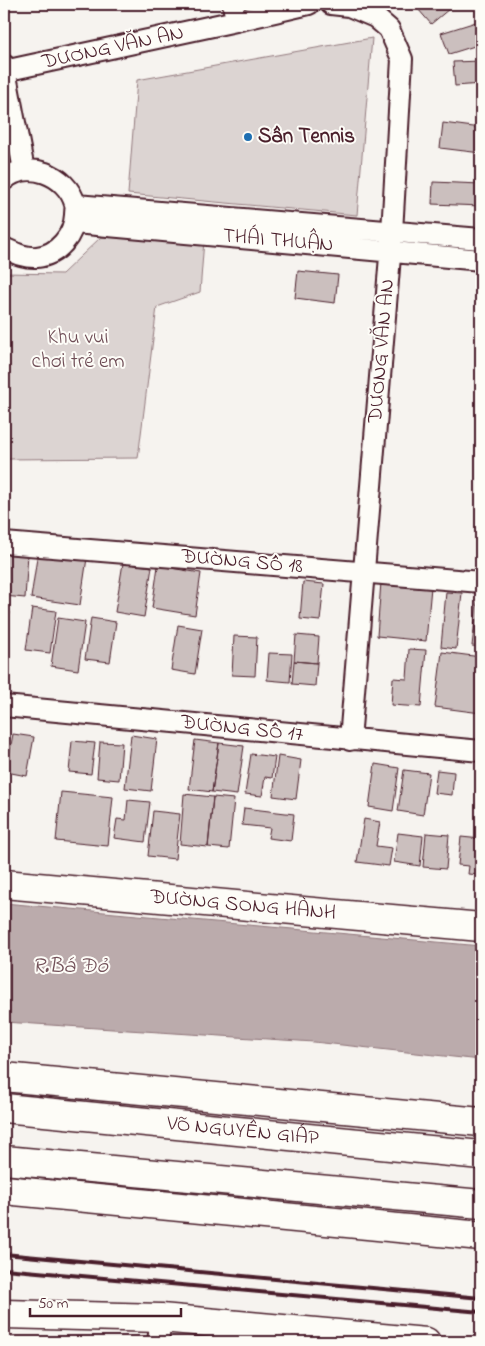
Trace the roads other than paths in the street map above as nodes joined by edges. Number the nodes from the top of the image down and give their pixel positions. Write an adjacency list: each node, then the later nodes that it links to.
1 (309, 4): 3 (street, DƯƠNG VĂN AN)
2 (331, 4): 9 (street, DƯƠNG VĂN AN)
3 (234, 13): 4 (street, DƯƠNG VĂN AN)
4 (4, 69): 5 (street)
5 (24, 170): 6 (street); 7 (street)
6 (4, 180)
7 (75, 214): 9 (street, THÁI THUẬN); 10 (street)
8 (481, 239): 9 (street, THÁI THUẬN)
9 (391, 241): 11 (street, THÁI THUẬN); 13 (street, DƯƠNG VĂN AN)
10 (4, 248)
11 (481, 260)
12 (4, 543): 13 (street, ĐƯỜNG SỐ 18)
13 (363, 572): 14 (street, ĐƯỜNG SỐ 18); 16 (street, DƯƠNG VĂN AN)
14 (481, 582)
15 (4, 706): 16 (street, ĐƯỜNG SỐ 17)
16 (350, 740): 17 (street, ĐƯỜNG SỐ 17)
17 (481, 751)
18 (4, 884): 19 (main road, ĐƯỜNG SONG HÀNH)
19 (481, 927)
20 (4, 1077): 22 (main road, VÕ NGUYÊN GIÁP)
21 (4, 1108): 23 (main road, VÕ NGUYÊN GIÁP)
22 (481, 1122)
23 (481, 1155)
24 (4, 1160): 26 (main road)
25 (4, 1190): 27 (main road)
26 (481, 1204)
27 (481, 1236)
28 (4, 1314): 29 (main road)
29 (160, 1330): 30 (main road)
30 (426, 1342)

